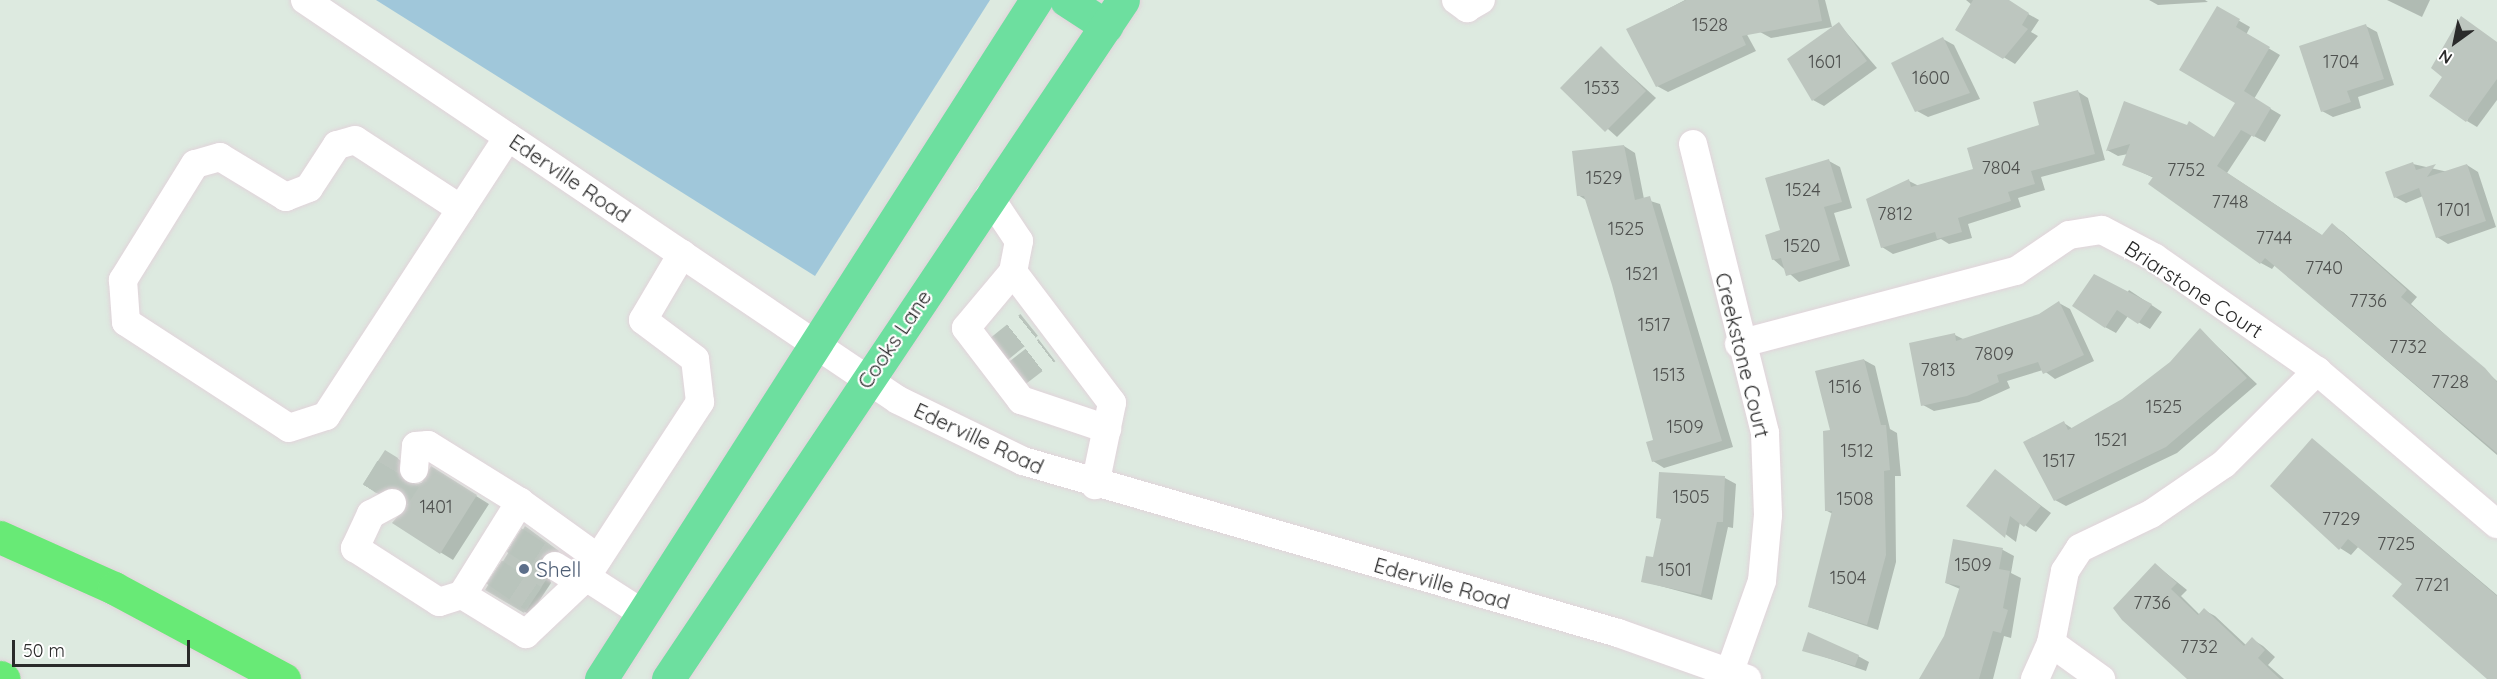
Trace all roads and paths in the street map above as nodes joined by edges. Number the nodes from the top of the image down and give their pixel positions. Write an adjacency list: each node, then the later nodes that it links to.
1 (304, 0): 7 (street, Ederville Road)
2 (1036, 0): 14 (main road)
3 (1066, 0): 6 (main road)
4 (1456, 0): 5 (street)
5 (1481, 0)
6 (1114, 13): 9 (main road, Cooks Lane)
7 (508, 137): 10 (street); 11 (street, Ederville Road)
8 (1693, 144): 13 (street, Creekstone Court)
9 (989, 196): 12 (street); 16 (main road, Cooks Lane)
10 (461, 209): 10 (street)
11 (682, 254): 14 (street, Ederville Road); 25 (street)
12 (1013, 272): 17 (street); 17 (street)
13 (1739, 344): 15 (street, Briarstone Court); 29 (street, Creekstone Court)
14 (816, 345): 16 (street, Ederville Road); 27 (main road)
15 (2317, 370): 22 (street, Briarstone Court); 28 (street)
16 (867, 379): 19 (street, Ederville Road); 32 (main road, Cooks Lane)
17 (1107, 429): 19 (street)
18 (409, 457): 20 (street)
19 (1095, 485): 29 (street, Ederville Road)
20 (520, 502): 25 (street); 26 (street)
21 (379, 503): 26 (street)
22 (2497, 524)
23 (0, 537): 30 (highway)
24 (555, 566): 25 (street)
25 (588, 572): 26 (street); 27 (street)
26 (462, 595)
27 (642, 613): 31 (main road)
28 (2051, 643): 33 (street); 34 (street)
29 (1739, 675)
30 (284, 679)
31 (601, 679)
32 (668, 679)
33 (2035, 679)
34 (2101, 679)

